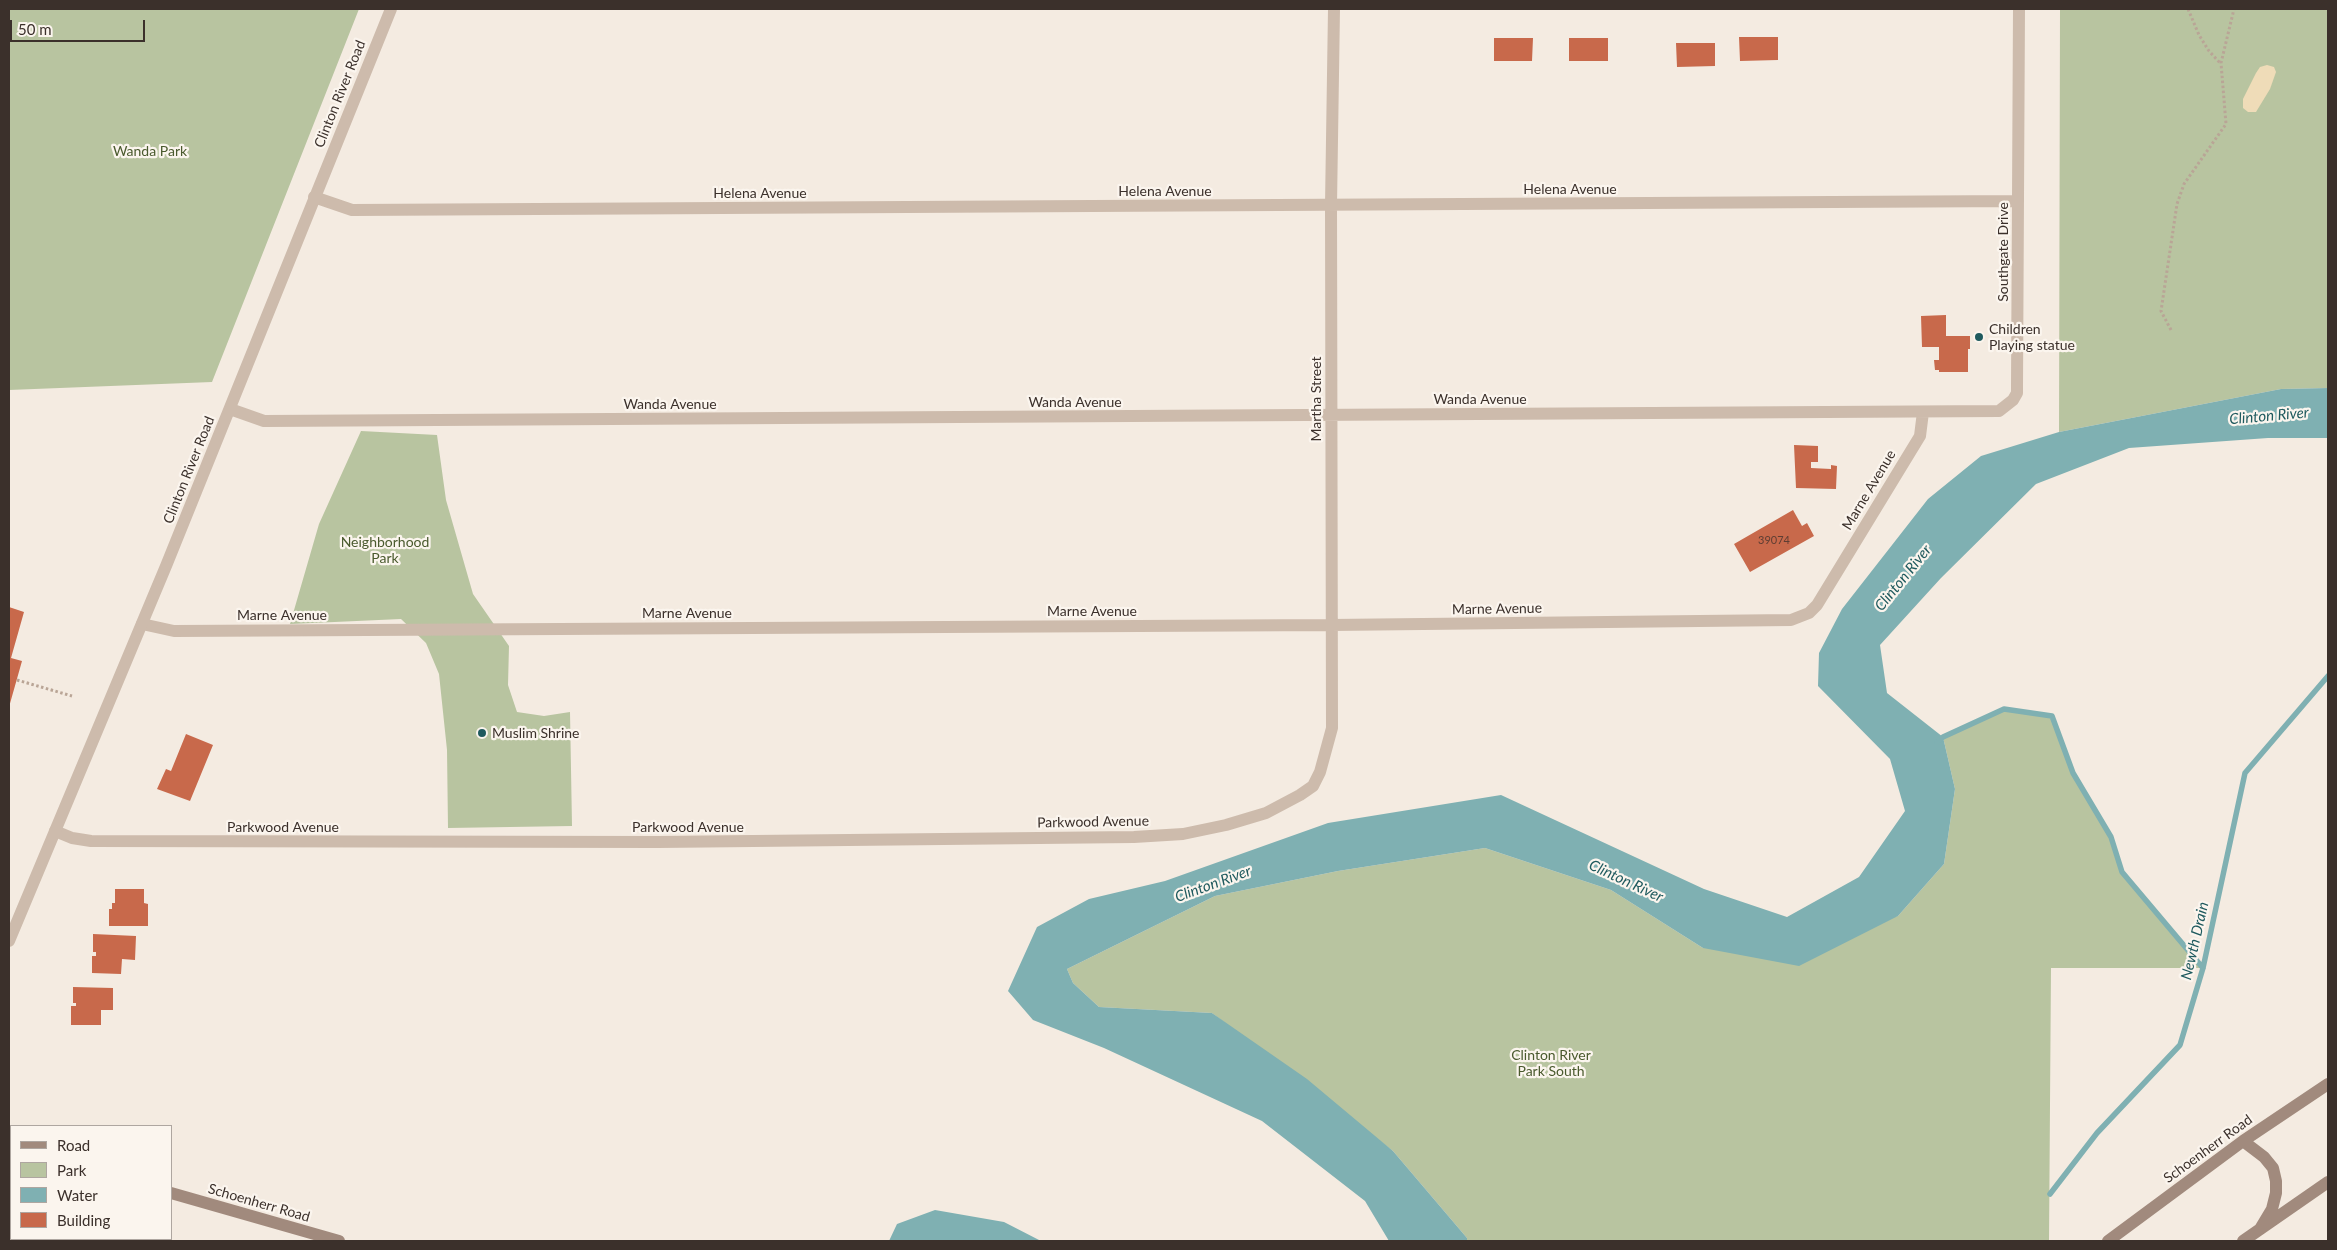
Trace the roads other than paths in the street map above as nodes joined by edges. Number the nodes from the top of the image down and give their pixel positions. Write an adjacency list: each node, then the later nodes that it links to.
1 (391, 9): 4 (street, Clinton River Road)
2 (1334, 9): 6 (street, Martha Street)
3 (2019, 9): 5 (street, Southgate Drive)
4 (314, 197): 6 (street, Helena Avenue); 7 (street, Clinton River Road)
5 (2018, 201): 6 (street, Helena Avenue); 8 (street, Southgate Drive)
6 (1331, 205): 9 (street, Martha Street)
7 (230, 409): 9 (street, Wanda Avenue); 10 (street, Clinton River Road)
8 (1923, 412): 9 (street, Wanda Avenue); 11 (street, Marne Avenue)
9 (1331, 415): 11 (street, Martha Street)
10 (142, 624): 11 (street, Marne Avenue); 13 (street, Clinton River Road)
11 (1331, 625): 12 (street, Martha Street)
12 (1313, 786): 13 (street, Parkwood Avenue)
13 (55, 831): 14 (street, Clinton River Road)
14 (9, 940)
15 (2328, 1084): 16 (main road, Schoenherr Road)
16 (2243, 1141): 19 (main road); 21 (main road, Schoenherr Road)
17 (2328, 1182): 19 (main road)
18 (172, 1193): 20 (main road, Schoenherr Road)
19 (2260, 1229): 22 (main road)
20 (339, 1241)
21 (2108, 1241)
22 (2243, 1241)

